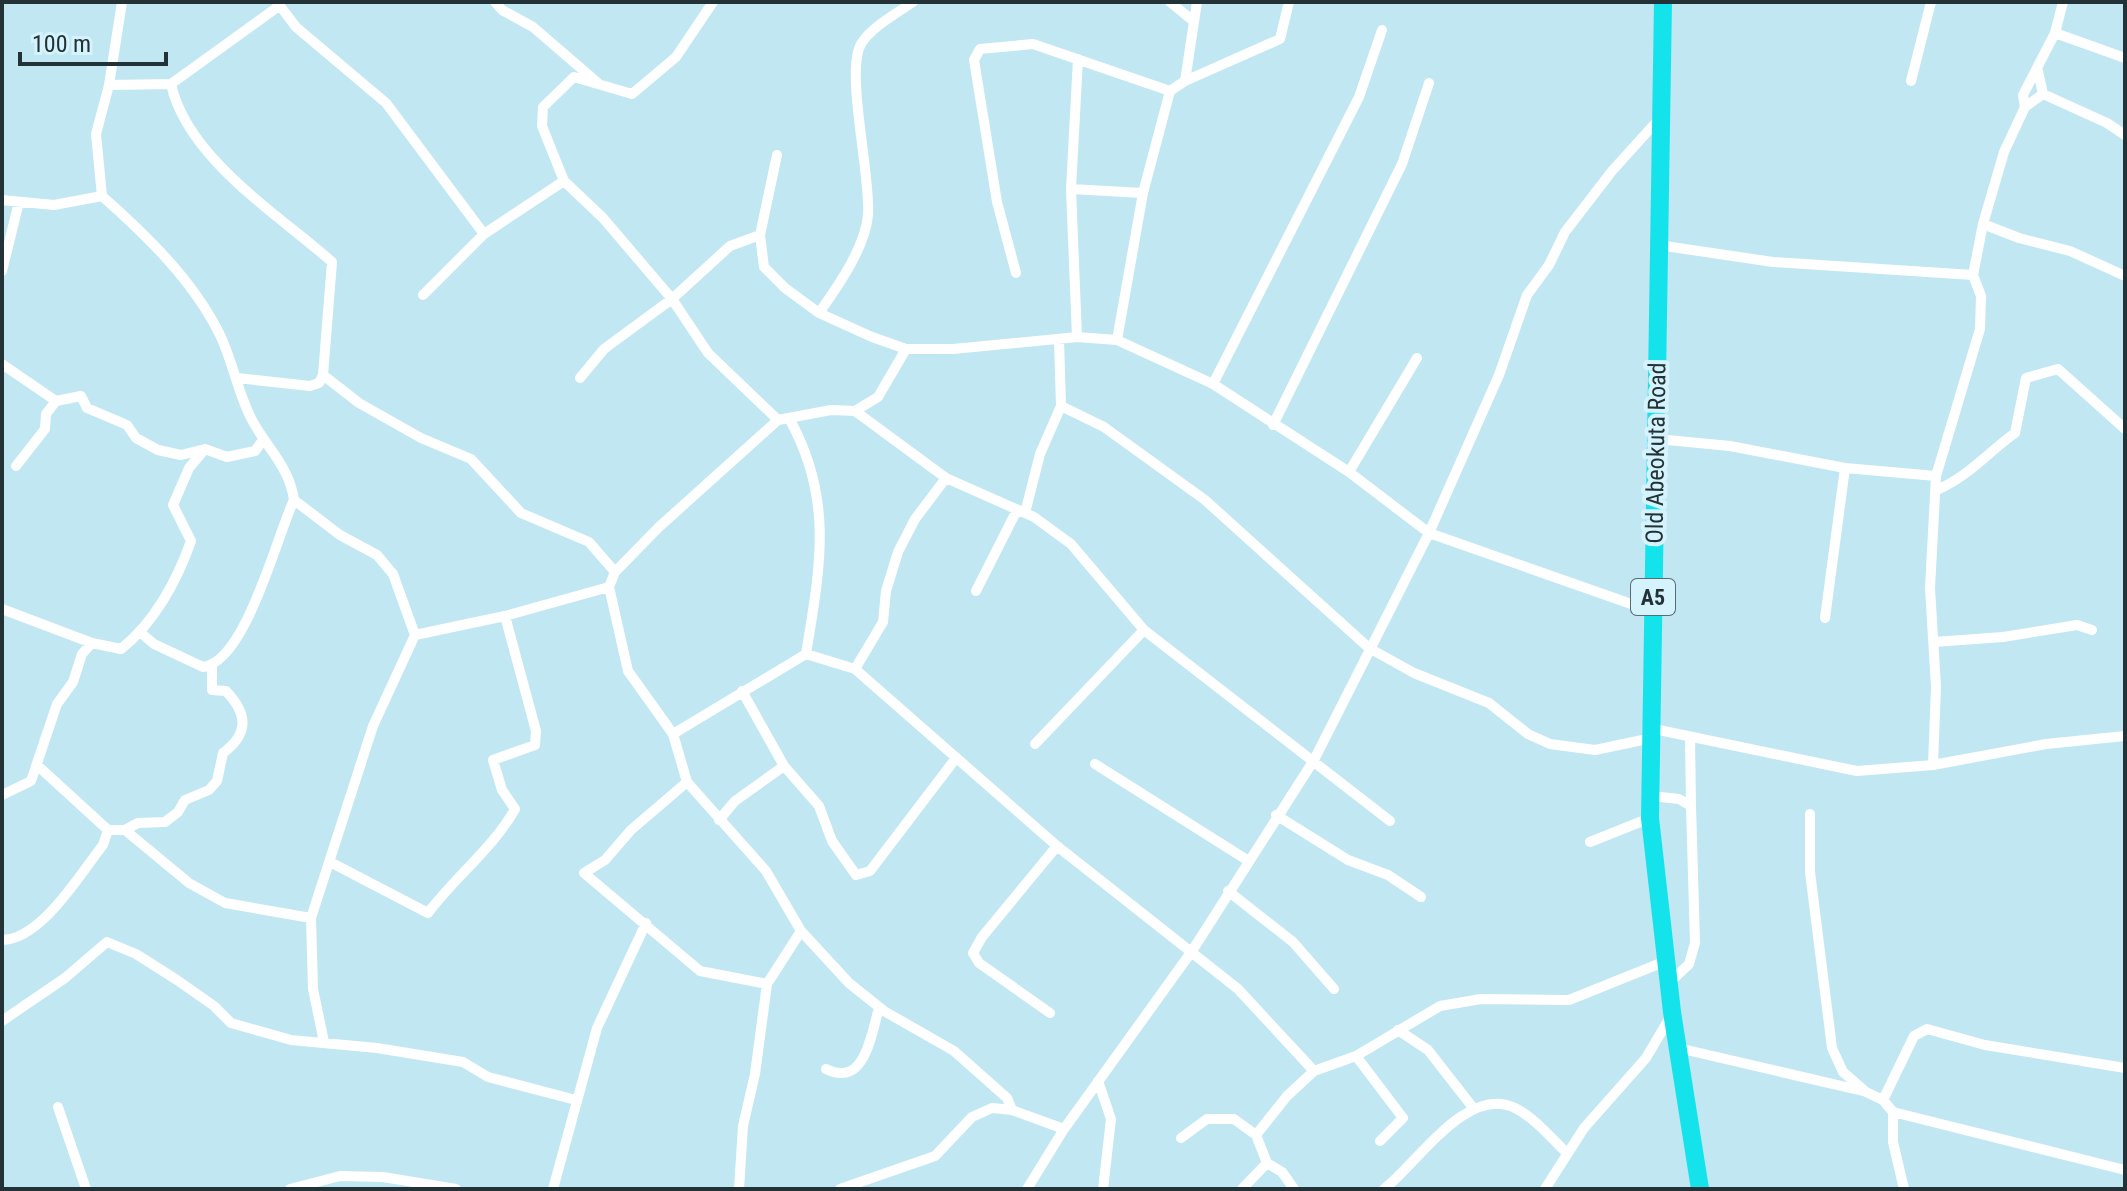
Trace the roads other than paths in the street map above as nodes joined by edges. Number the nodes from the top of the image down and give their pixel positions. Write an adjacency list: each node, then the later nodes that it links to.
1 (122, 2): 22 (street)
2 (495, 2): 23 (street)
3 (713, 2): 23 (street)
4 (913, 2): 46 (street)
5 (1170, 2): 12 (street)
6 (1197, 2): 12 (street)
7 (1289, 2): 18 (street)
8 (1663, 2): 27 (highway, Old Abeokuta Road / A5)
9 (1931, 2): 19 (street)
10 (2063, 2): 14 (street)
11 (278, 4): 21 (street); 37 (street)
12 (1192, 20): 18 (street)
13 (1382, 30): 56 (street)
14 (2055, 33): 15 (street); 17 (street)
15 (2125, 58)
16 (1078, 59): 24 (street); 31 (street); 41 (street)
17 (2038, 71): 25 (street); 26 (street)
18 (1185, 81): 24 (street)
19 (1911, 81)
20 (1429, 83): 62 (street)
21 (171, 84): 22 (street); 53 (street)
22 (109, 85): 33 (street)
23 (602, 86): 30 (street)
24 (1170, 91): 32 (street)
25 (2043, 94): 26 (street); 28 (street)
26 (2025, 107): 36 (street)
27 (1660, 119): 39 (highway, Old Abeokuta Road / A5); 75 (street)
28 (2125, 135)
29 (777, 155): 38 (street)
30 (564, 181): 37 (street); 45 (street)
31 (1071, 189): 32 (street); 47 (street)
32 (1143, 193): 49 (street)
33 (102, 196): 35 (street); 54 (street)
34 (2, 200): 35 (street)
35 (19, 202): 40 (street)
36 (1983, 224): 42 (street); 43 (street)
37 (484, 234): 44 (street)
38 (760, 235): 45 (street); 46 (street)
39 (1658, 245): 42 (street); 64 (highway, Old Abeokuta Road / A5)
40 (2, 271)
41 (1016, 273)
42 (1973, 275): 70 (street)
43 (2125, 276)
44 (423, 295)
45 (672, 299): 55 (street); 60 (street)
46 (819, 313): 50 (street)
47 (1077, 337): 48 (street); 49 (street)
48 (1059, 340): 50 (street); 58 (street)
49 (1117, 340): 56 (street)
50 (906, 349): 59 (street)
51 (1417, 358): 69 (street)
52 (2, 364): 57 (street)
53 (323, 375): 54 (street); 76 (street)
54 (237, 378): 65 (street)
55 (580, 378)
56 (1213, 384): 62 (street)
57 (56, 401): 66 (street); 67 (street)
58 (1061, 406): 74 (street); 89 (street)
59 (855, 411): 61 (street); 71 (street)
60 (778, 420): 61 (street); 76 (street)
61 (790, 420): 90 (street)
62 (1273, 425): 69 (street)
63 (2125, 429): 72 (street)
64 (1657, 439): 68 (street); 80 (highway, Old Abeokuta Road / A5)
65 (263, 440): 66 (street); 73 (street)
66 (205, 449): 85 (street)
67 (16, 466)
68 (1845, 468): 70 (street); 82 (street)
69 (1349, 472): 75 (street)
70 (1936, 476): 72 (street)
71 (946, 478): 74 (street); 92 (street)
72 (1937, 490): 87 (street)
73 (294, 500): 86 (street); 91 (street)
74 (1020, 513): 78 (street); 83 (street)
75 (1429, 533): 80 (street); 89 (street)
76 (615, 572): 77 (street)
77 (609, 587): 81 (street); 94 (street)
78 (976, 591)
79 (2, 609): 88 (street)
80 (1654, 612): 95 (highway, Old Abeokuta Road / A5)
81 (505, 616): 86 (street); 119 (street)
82 (1825, 618)
83 (1144, 630): 98 (street); 100 (street)
84 (2092, 630): 87 (street)
85 (141, 633): 88 (street); 91 (street)
86 (415, 635): 119 (street)
87 (1934, 642): 102 (street)
88 (92, 643): 103 (street)
89 (1369, 648): 95 (street); 100 (street)
90 (806, 654): 92 (street); 93 (street)
91 (212, 666): 115 (street)
92 (855, 669): 99 (street)
93 (742, 691): 94 (street); 104 (street)
94 (673, 734): 105 (street)
95 (1654, 734): 97 (street); 107 (highway, Old Abeokuta Road / A5)
96 (2125, 736): 102 (street)
97 (1690, 737): 102 (street); 108 (street)
98 (1035, 744)
99 (956, 758): 104 (street); 117 (street)
100 (1314, 760): 110 (street); 113 (street)
101 (1095, 764): 118 (street)
102 (1933, 765)
103 (38, 766): 106 (street); 114 (street)
104 (784, 766): 112 (street)
105 (687, 782): 112 (street); 123 (street)
106 (2, 795)
107 (1651, 796): 108 (street); 111 (highway, Old Abeokuta Road / A5)
108 (1691, 806): 128 (street)
109 (1810, 814): 143 (street)
110 (1276, 815): 118 (street); 121 (street)
111 (1650, 818): 116 (street); 127 (highway, Old Abeokuta Road / A5)
112 (719, 820): 124 (street)
113 (1390, 821)
114 (108, 830): 115 (street); 125 (street)
115 (125, 830): 122 (street)
116 (1590, 842)
117 (1057, 846): 126 (street); 133 (street)
118 (1247, 860): 120 (street)
119 (330, 862): 122 (street)
120 (1228, 891): 126 (street); 130 (street)
121 (1421, 897)
122 (311, 918): 136 (street)
123 (646, 923): 129 (street); 144 (street)
124 (801, 931): 129 (street); 131 (street)
125 (2, 940)
126 (1192, 951): 141 (street); 142 (street)
127 (1666, 961): 128 (highway, Old Abeokuta Road / A5); 135 (street)
128 (1669, 983): 132 (highway, Old Abeokuta Road / A5)
129 (767, 984): 162 (street)
130 (1334, 989)
131 (879, 1008): 140 (street); 148 (street)
132 (1672, 1012): 137 (highway, Old Abeokuta Road / A5); 154 (street)
133 (1050, 1013)
134 (2, 1021): 136 (street)
135 (1398, 1030): 138 (street); 147 (street)
136 (324, 1042): 144 (street)
137 (1678, 1048): 143 (street); 171 (highway, Old Abeokuta Road / A5)
138 (1356, 1056): 141 (street); 153 (street)
139 (2125, 1068): 145 (street)
140 (826, 1069)
141 (1314, 1071): 151 (street)
142 (1098, 1081): 150 (street); 166 (street)
143 (1866, 1092): 145 (street)
144 (576, 1100): 161 (street)
145 (1883, 1100): 149 (street)
146 (58, 1107): 158 (street)
147 (1474, 1109): 154 (street); 169 (street)
148 (1012, 1110): 150 (street); 157 (street)
149 (1893, 1112): 156 (street); 172 (street)
150 (1064, 1129): 165 (street)
151 (1256, 1135): 152 (street); 155 (street)
152 (1181, 1138)
153 (1380, 1141)
154 (1567, 1153): 170 (street)
155 (1267, 1163): 167 (street); 168 (street)
156 (2125, 1170)
157 (871, 1176): 163 (street); 164 (street)
158 (86, 1189)
159 (290, 1189): 160 (street)
160 (456, 1189)
161 (553, 1189)
162 (739, 1189)
163 (840, 1189)
164 (867, 1189)
165 (1027, 1189)
166 (1103, 1189)
167 (1242, 1189)
168 (1294, 1189)
169 (1384, 1189)
170 (1545, 1189)
171 (1700, 1189)
172 (1904, 1189)

